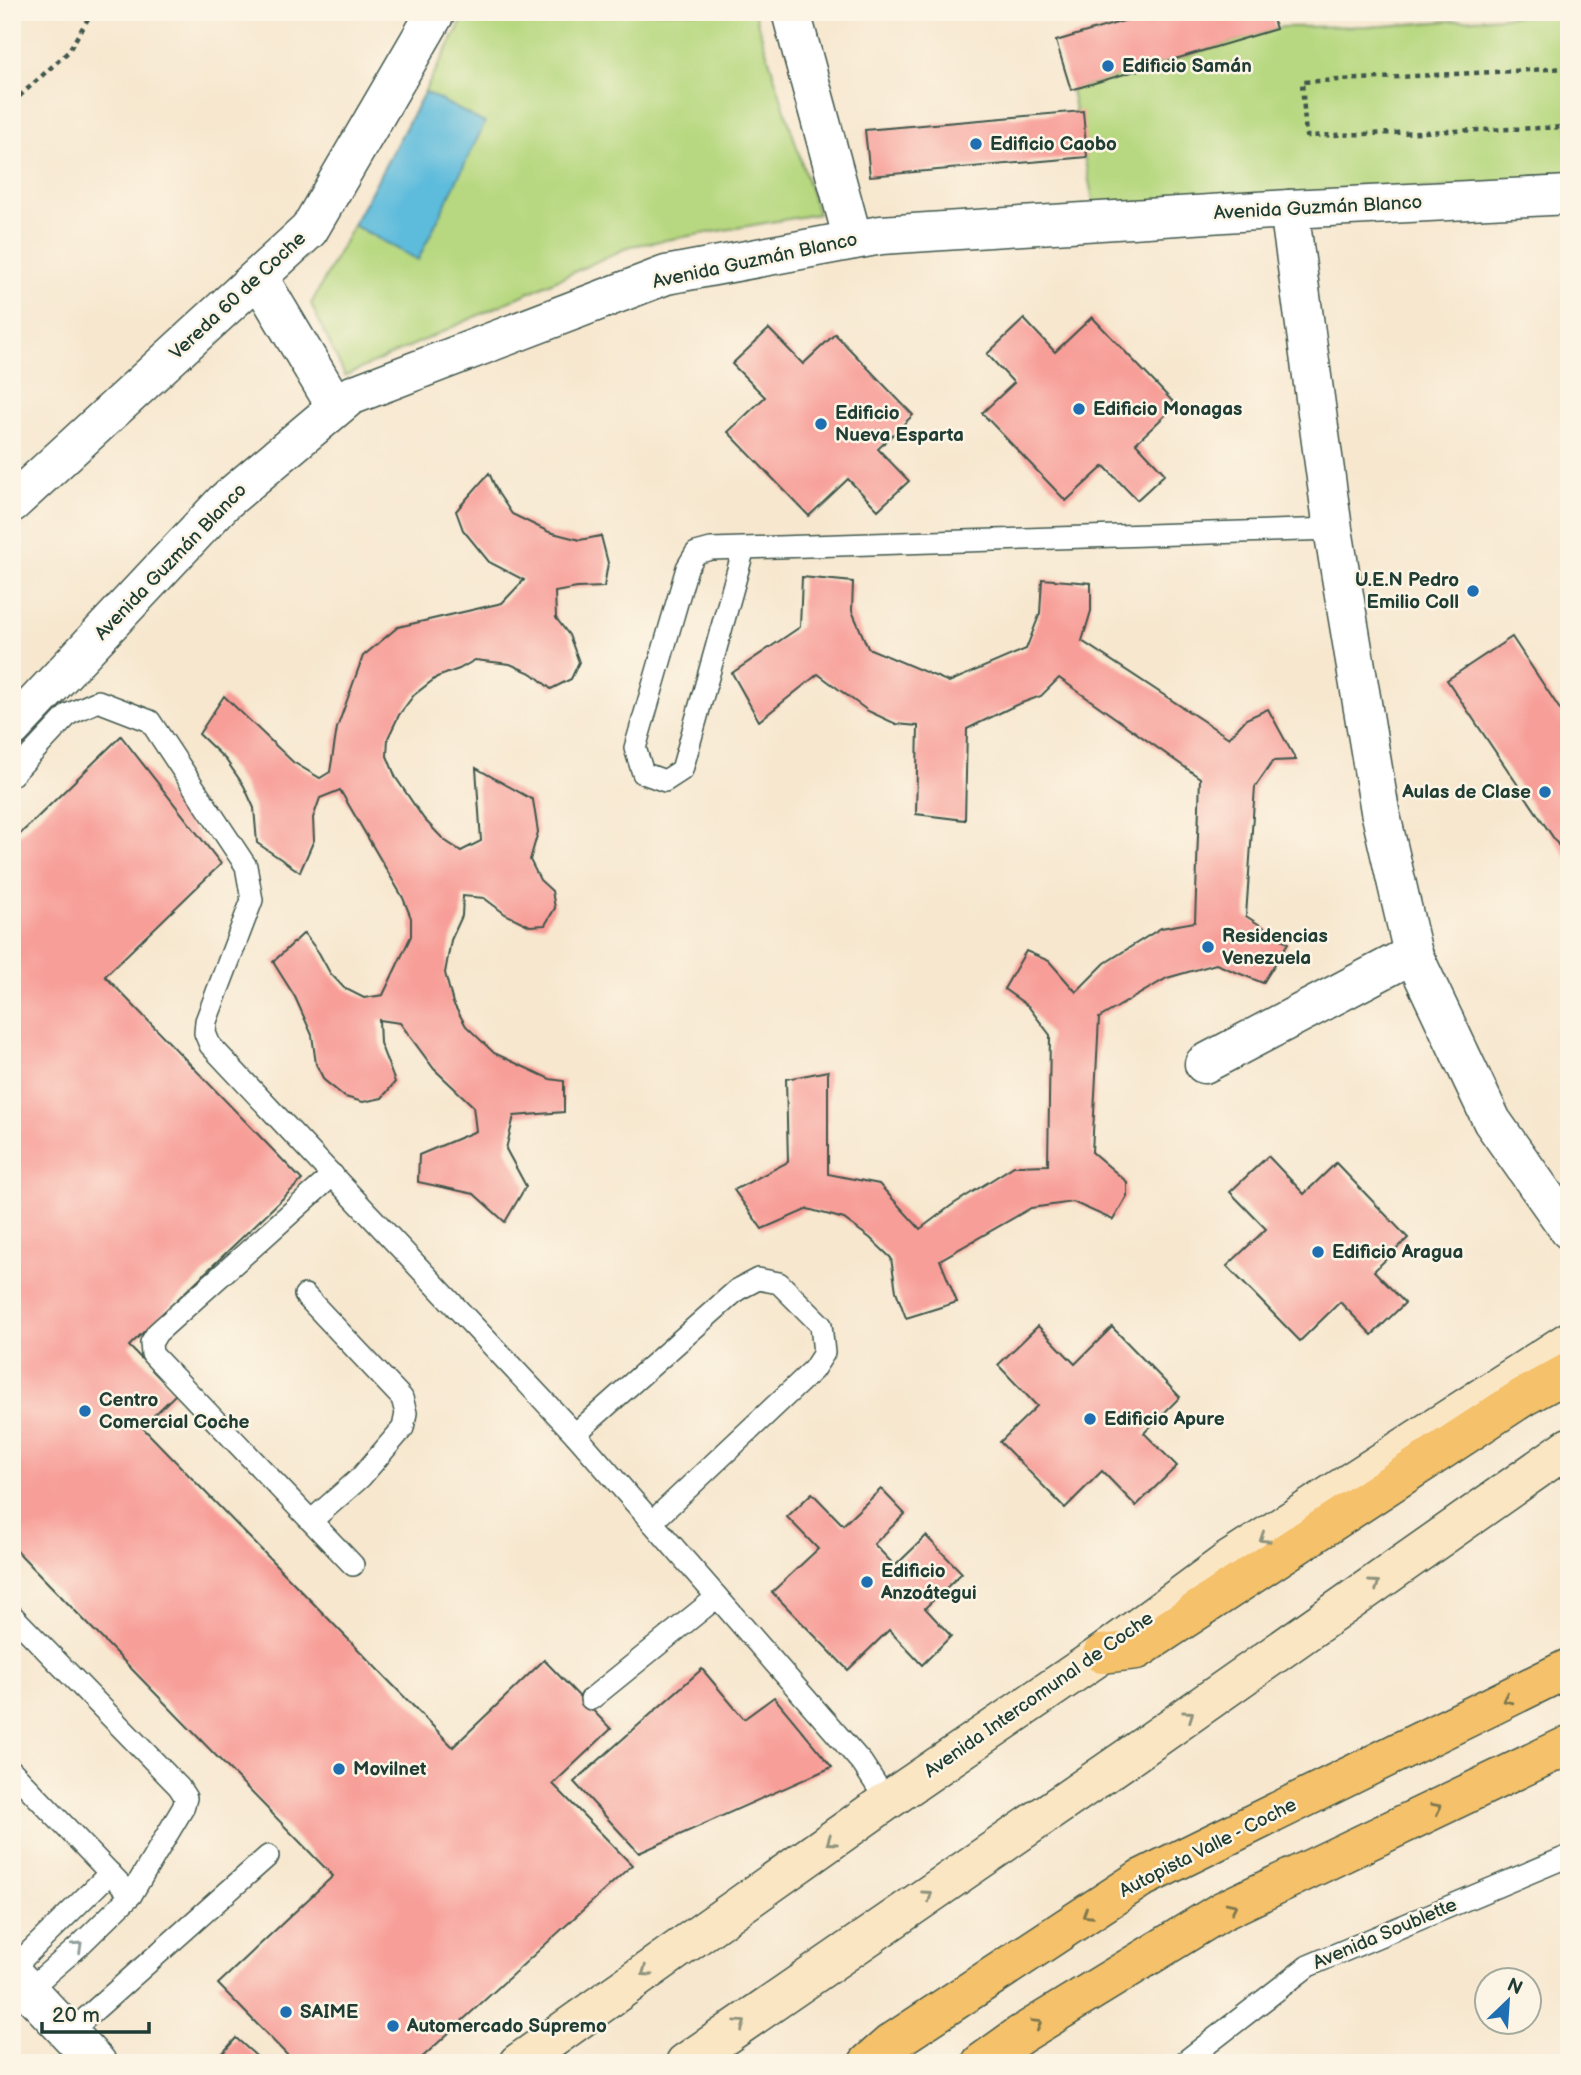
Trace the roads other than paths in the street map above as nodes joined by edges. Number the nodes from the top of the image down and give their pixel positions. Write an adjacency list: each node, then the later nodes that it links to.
1 (436, 12): 6 (street, Vereda 60 de Coche)
2 (791, 12): 5 (street)
3 (1569, 195): 4 (street, Avenida Guzmán Blanco)
4 (1289, 209): 5 (street, Avenida Guzmán Blanco); 9 (street)
5 (853, 240): 7 (street, Avenida Guzmán Blanco)
6 (259, 278): 7 (street); 8 (street, Vereda 60 de Coche)
7 (336, 407): 11 (street, Avenida Guzmán Blanco)
8 (12, 503)
9 (1333, 529): 10 (lane); 13 (street)
10 (744, 548): 10 (lane)
11 (12, 728)
12 (12, 775): 15 (lane)
13 (1413, 954): 14 (street); 16 (street)
14 (1204, 1064)
15 (333, 1175): 20 (lane); 22 (lane)
16 (1569, 1230)
17 (305, 1295): 22 (lane)
18 (1569, 1341): 27 (main road, Avenida Intercomunal de Coche, one-way to 27)
19 (1569, 1372): 27 (highway)
20 (575, 1434): 23 (lane); 23 (lane)
21 (1569, 1447): 41 (main road, one-way to 21)
22 (311, 1521): 24 (lane)
23 (652, 1522): 25 (lane)
24 (353, 1565)
25 (718, 1597): 29 (lane); 32 (lane)
26 (12, 1615): 36 (lane)
27 (1102, 1654): 32 (main road, Avenida Intercomunal de Coche)
28 (1569, 1668): 42 (highway, Autopista Valle - Coche, one-way to 42)
29 (591, 1699)
30 (1569, 1745): 43 (highway, one-way to 30)
31 (12, 1771): 35 (lane)
32 (887, 1801): 40 (main road, Avenida Intercomunal de Coche, one-way to 40)
33 (268, 1856): 38 (lane)
34 (1569, 1856): 44 (lane, Avenida Soublette)
35 (110, 1873): 36 (lane); 37 (lane)
36 (131, 1895): 37 (lane, one-way to 36)
37 (17, 1978): 38 (street)
38 (69, 2033): 39 (street)
39 (97, 2063)
40 (518, 2063)
41 (685, 2063)
42 (867, 2063)
43 (981, 2063)
44 (1183, 2063)

